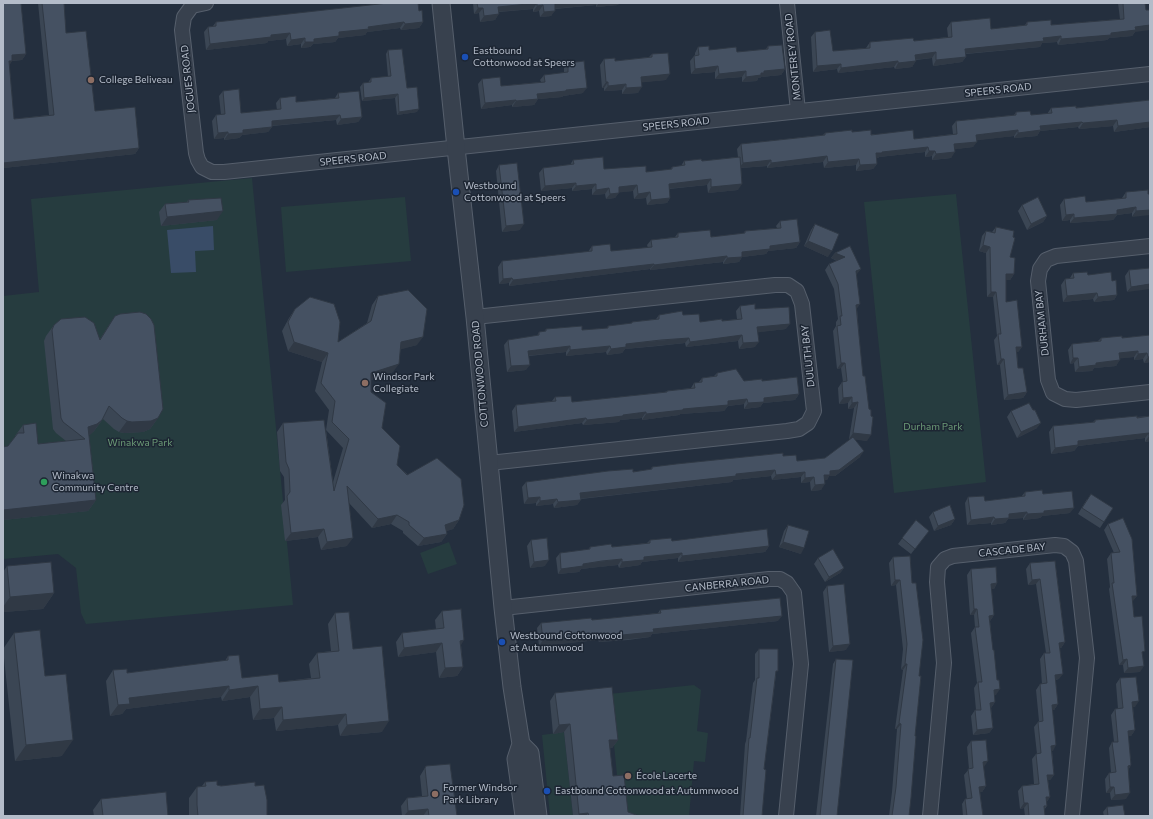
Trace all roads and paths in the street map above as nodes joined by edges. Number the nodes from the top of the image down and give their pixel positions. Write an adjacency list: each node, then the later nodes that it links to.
1 (206, 3): 7 (street, JOGUES ROAD)
2 (441, 3): 6 (street, COTTONWOOD ROAD)
3 (787, 3): 5 (street, MONTEREY ROAD)
4 (1150, 74): 5 (street, SPEERS ROAD)
5 (798, 111): 6 (street, SPEERS ROAD)
6 (456, 148): 7 (street, SPEERS ROAD); 9 (street, COTTONWOOD ROAD)
7 (202, 167)
8 (1150, 246): 10 (street, DURHAM BAY)
9 (475, 317): 11 (street, COTTONWOOD ROAD); 11 (street, DULUTH BAY)
10 (1150, 392)
11 (489, 463): 12 (street, COTTONWOOD ROAD)
12 (503, 608): 13 (street, COTTONWOOD ROAD); 16 (street, CANBERRA ROAD)
13 (521, 744): 14 (street, COTTONWOOD ROAD); 15 (street, COTTONWOOD ROAD)
14 (524, 816)
15 (538, 816)
16 (786, 816)
17 (930, 816): 18 (street, CASCADE BAY)
18 (1072, 816)

